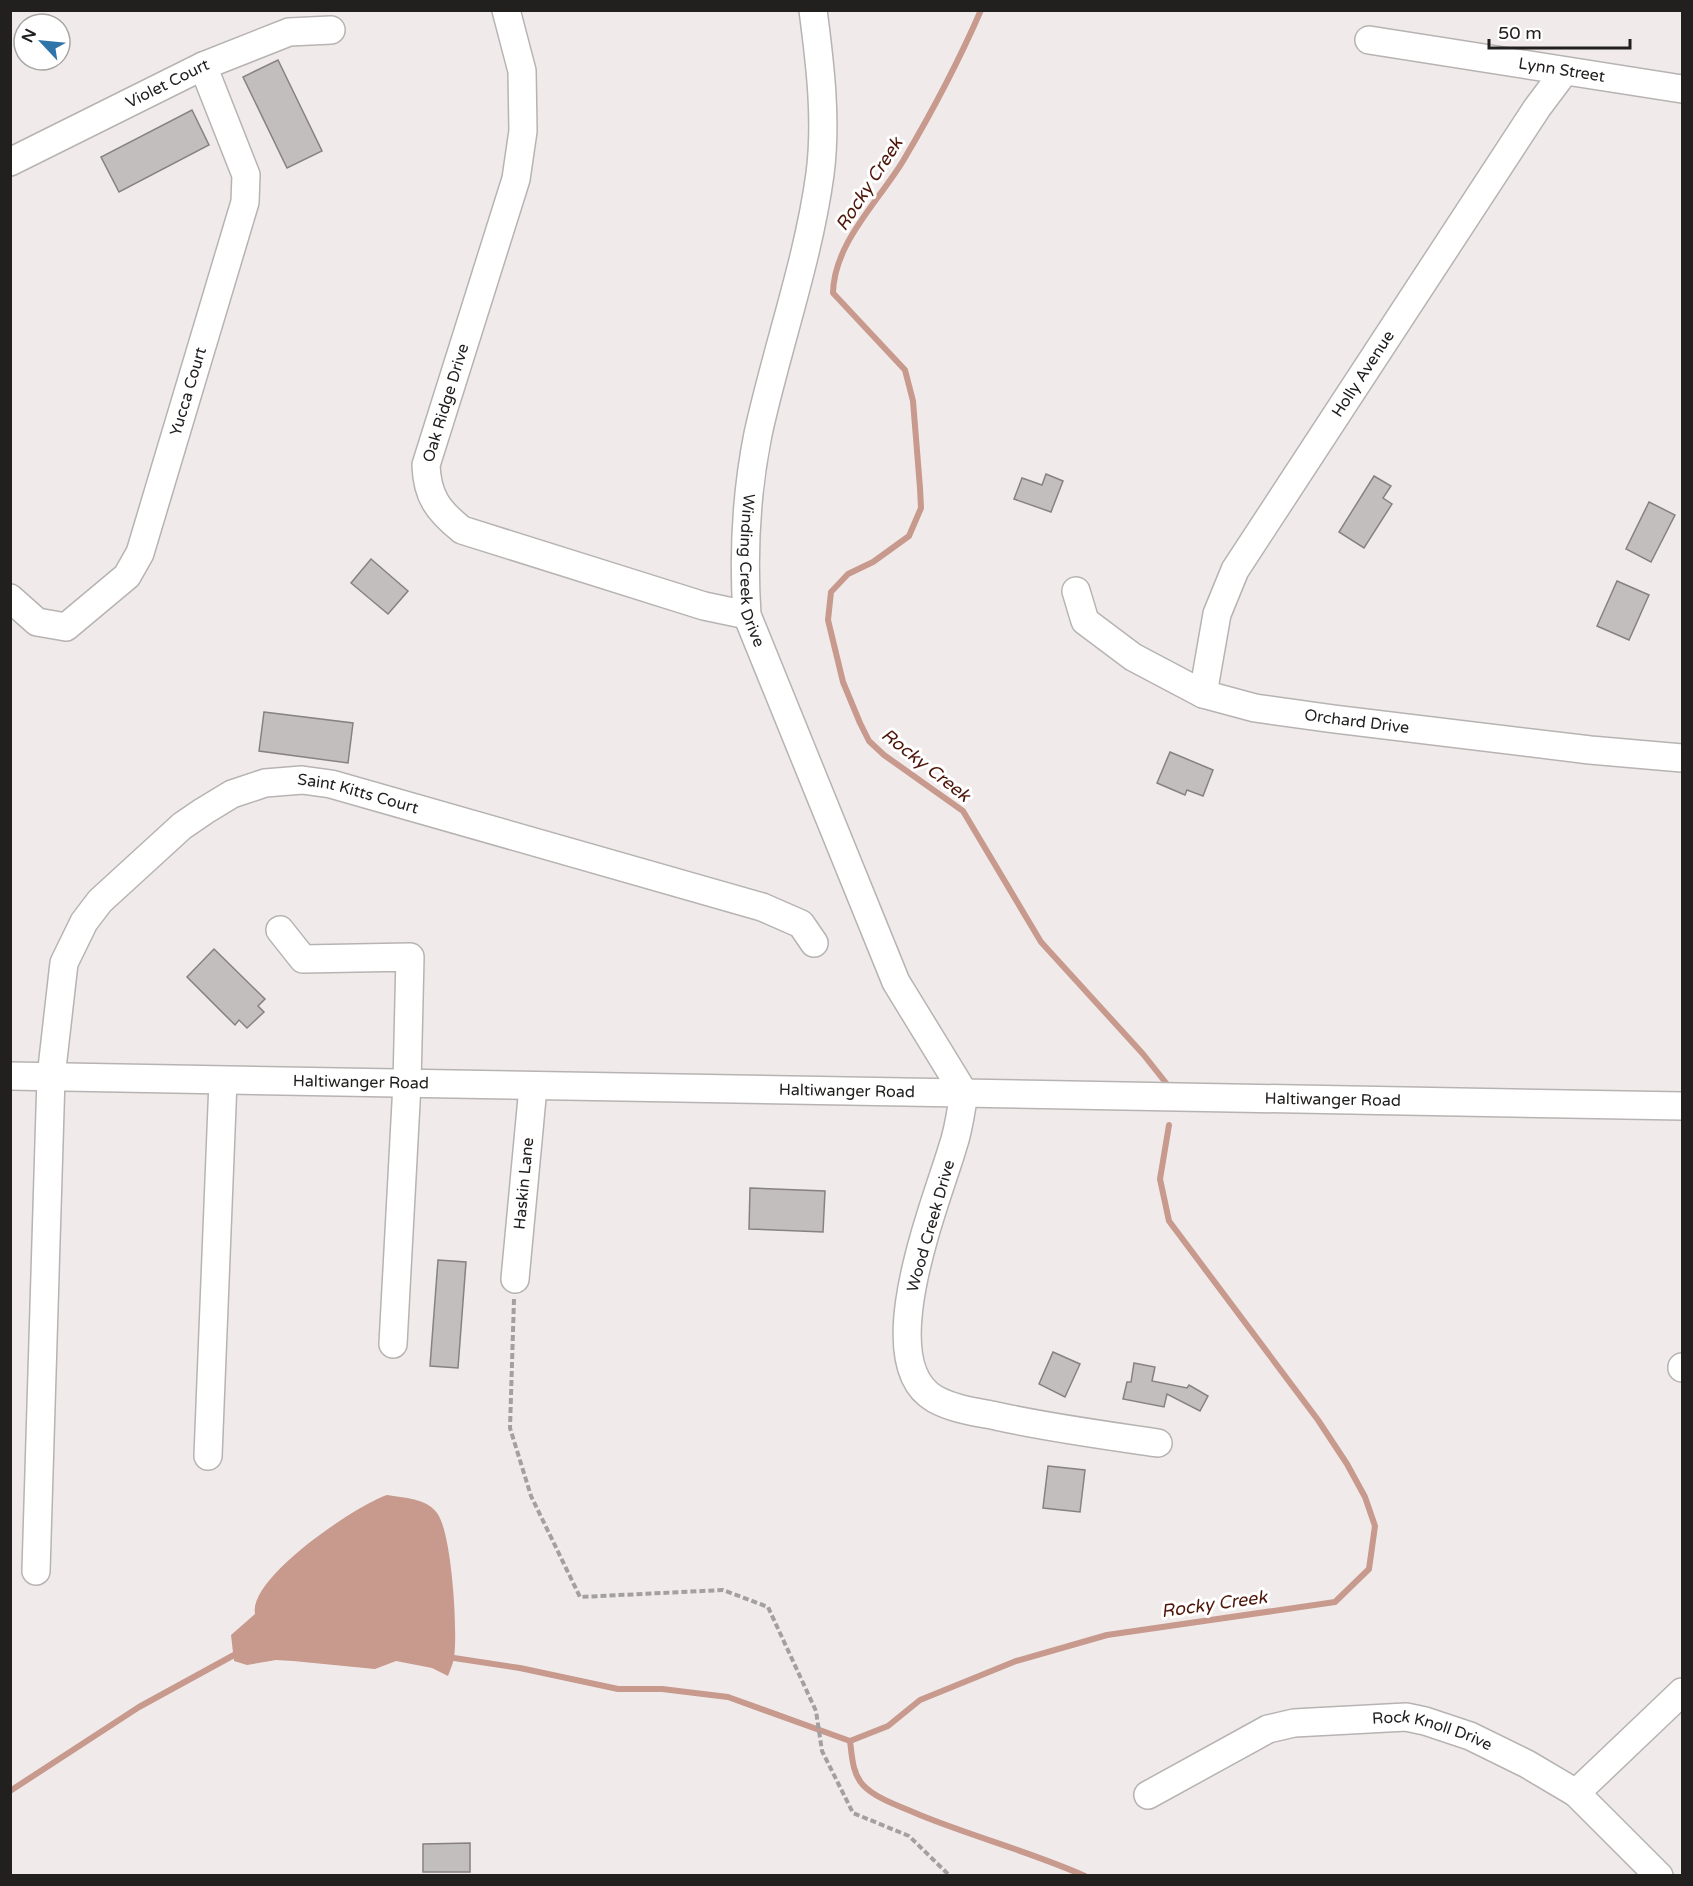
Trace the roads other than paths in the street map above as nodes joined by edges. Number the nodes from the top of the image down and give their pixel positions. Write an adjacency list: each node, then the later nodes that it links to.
1 (506, 10): 11 (street, Oak Ridge Drive)
2 (813, 10): 11 (street, Winding Creek Drive)
3 (331, 30): 5 (street, Violet Court)
4 (1369, 40): 6 (street, Lynn Street)
5 (203, 66): 8 (street, Violet Court); 10 (street, Yucca Court)
6 (1564, 72): 7 (street, Lynn Street); 12 (street, Holly Avenue)
7 (1683, 89)
8 (10, 162)
9 (1076, 591): 12 (street, Orchard Drive)
10 (10, 598)
11 (747, 615): 21 (street, Winding Creek Drive)
12 (1203, 693): 13 (street, Orchard Drive)
13 (1683, 758)
14 (280, 930): 19 (street)
15 (814, 943): 17 (street, Saint Kitts Court)
16 (10, 1076): 17 (street, Haltiwanger Road)
17 (51, 1077): 18 (street, Haltiwanger Road); 27 (street, Saint Kitts Court)
18 (223, 1081): 19 (street, Haltiwanger Road); 26 (street)
19 (407, 1084): 20 (street, Haltiwanger Road); 24 (street)
20 (533, 1087): 21 (street, Haltiwanger Road); 23 (street, Haskin Lane)
21 (964, 1093): 22 (street, Haltiwanger Road); 25 (street, Wood Creek Drive)
22 (1683, 1106)
23 (515, 1279)
24 (393, 1344)
25 (1158, 1443)
26 (208, 1456)
27 (36, 1571)
28 (1683, 1692): 29 (street)
29 (1576, 1793): 30 (street, Rock Knoll Drive); 31 (street, Rock Knoll Drive)
30 (1148, 1795)
31 (1659, 1875)

